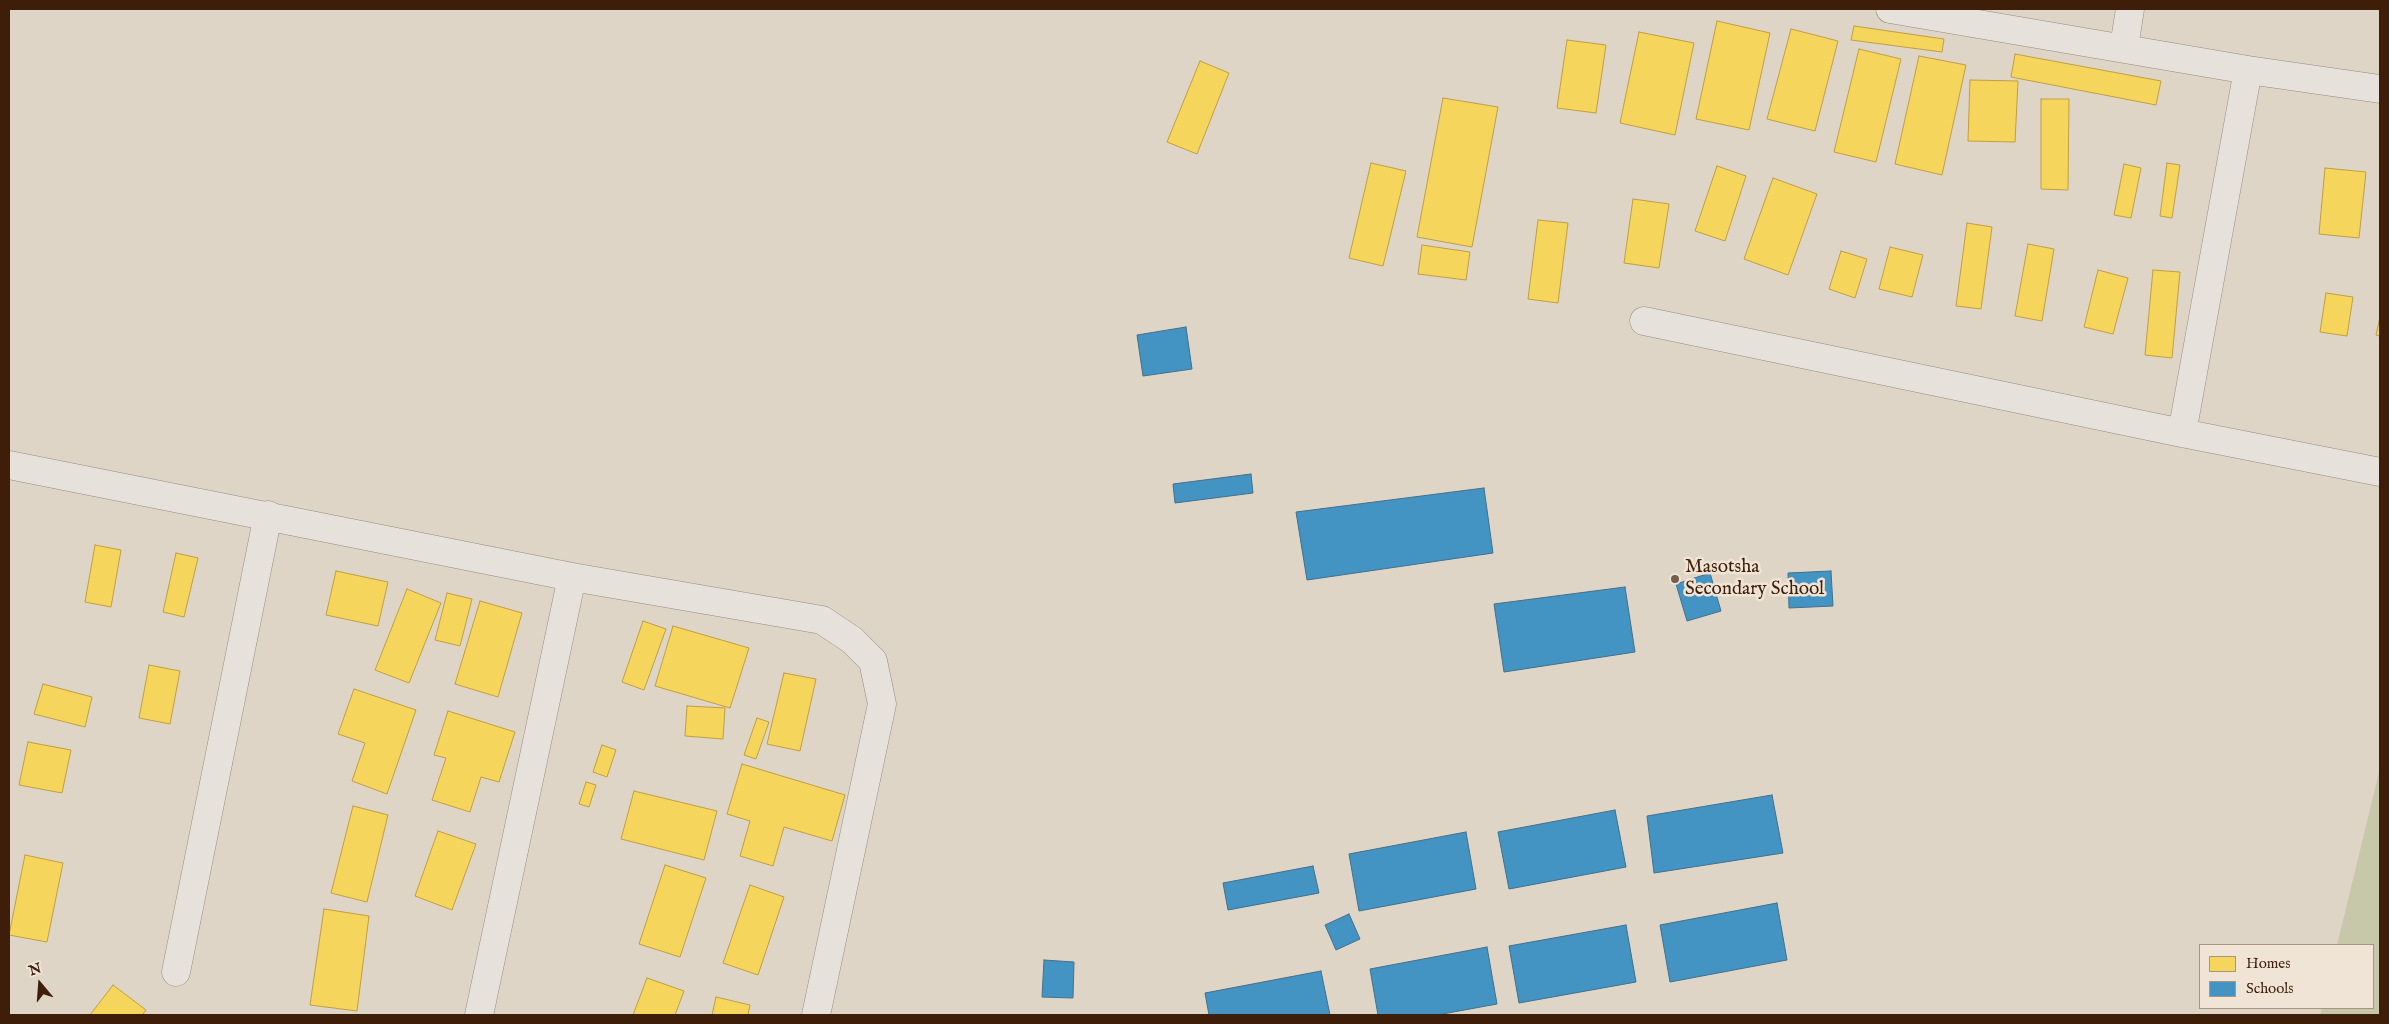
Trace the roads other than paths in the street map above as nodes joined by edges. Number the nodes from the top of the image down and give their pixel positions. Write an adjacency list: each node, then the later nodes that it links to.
1 (1890, 9): 3 (street)
2 (2130, 9): 3 (street)
3 (2124, 48): 4 (street)
4 (2248, 70): 5 (street); 7 (street)
5 (2380, 89)
6 (1644, 320): 7 (street)
7 (2182, 433): 9 (street)
8 (9, 465): 10 (street)
9 (2380, 472)
10 (268, 516): 11 (street); 12 (street)
11 (572, 577): 13 (street); 14 (street)
12 (176, 972)
13 (479, 1015)
14 (816, 1015)

